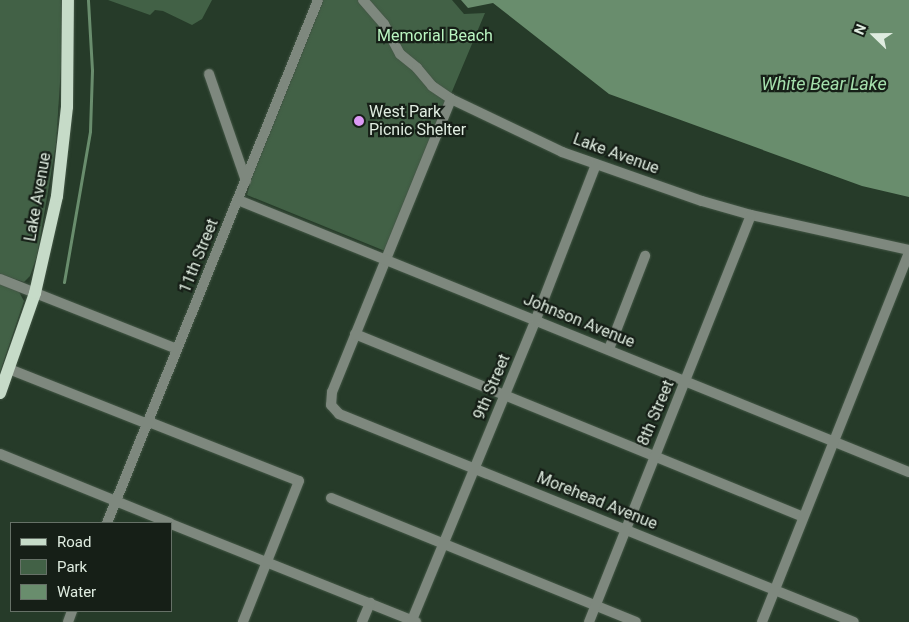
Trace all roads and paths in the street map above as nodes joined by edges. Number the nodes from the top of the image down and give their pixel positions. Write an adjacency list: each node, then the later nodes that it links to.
1 (68, 0): 14 (main road, Lake Avenue)
2 (318, 0): 7 (street, 11th Street)
3 (363, 0): 5 (street, Lake Avenue)
4 (209, 74): 7 (street)
5 (451, 99): 6 (street, Lake Avenue); 12 (street)
6 (596, 164): 9 (street, Lake Avenue); 15 (street, 9th Street)
7 (246, 181): 8 (street, 11th Street)
8 (238, 200): 12 (street, Johnson Avenue); 17 (street, 11th Street)
9 (751, 215): 10 (street, Lake Avenue); 20 (street, 8th Street)
10 (909, 252): 24 (street)
11 (644, 256): 18 (street)
12 (385, 260): 15 (street, Johnson Avenue); 16 (street)
13 (0, 279): 14 (street)
14 (36, 293): 17 (street); 19 (main road, Lake Avenue)
15 (536, 319): 18 (street, Johnson Avenue); 22 (street, 9th Street)
16 (355, 334): 22 (street); 27 (street, Morehead Avenue)
17 (177, 349): 23 (street, 11th Street)
18 (609, 349): 20 (street, Johnson Avenue)
19 (9, 370): 21 (main road, Lake Avenue); 23 (street)
20 (686, 380): 24 (street, Johnson Avenue); 26 (street, 8th Street)
21 (0, 393)
22 (505, 396): 26 (street); 27 (street, 9th Street)
23 (149, 423): 30 (street, 11th Street); 37 (street)
24 (832, 442): 28 (street, Johnson Avenue); 31 (street)
25 (0, 454): 30 (street)
26 (654, 456): 31 (street); 35 (street, 8th Street)
27 (474, 467): 35 (street, Morehead Avenue); 36 (street, 9th Street)
28 (909, 472)
29 (332, 498): 36 (street)
30 (116, 501): 32 (street, 11th Street); 33 (street)
31 (803, 517): 38 (street)
32 (107, 522)
33 (165, 522)
34 (172, 525): 37 (street)
35 (626, 529): 38 (street, Morehead Avenue); 40 (street, 8th Street)
36 (444, 544): 40 (street); 41 (street, 9th Street)
37 (266, 563): 39 (street); 42 (street)
38 (775, 590): 46 (street); 47 (street, Morehead Avenue)
39 (370, 604): 41 (street); 43 (street)
40 (595, 606): 44 (street, 8th Street); 45 (street)
41 (414, 621)
42 (243, 622)
43 (362, 622)
44 (589, 622)
45 (636, 622)
46 (762, 622)
47 (854, 622)

